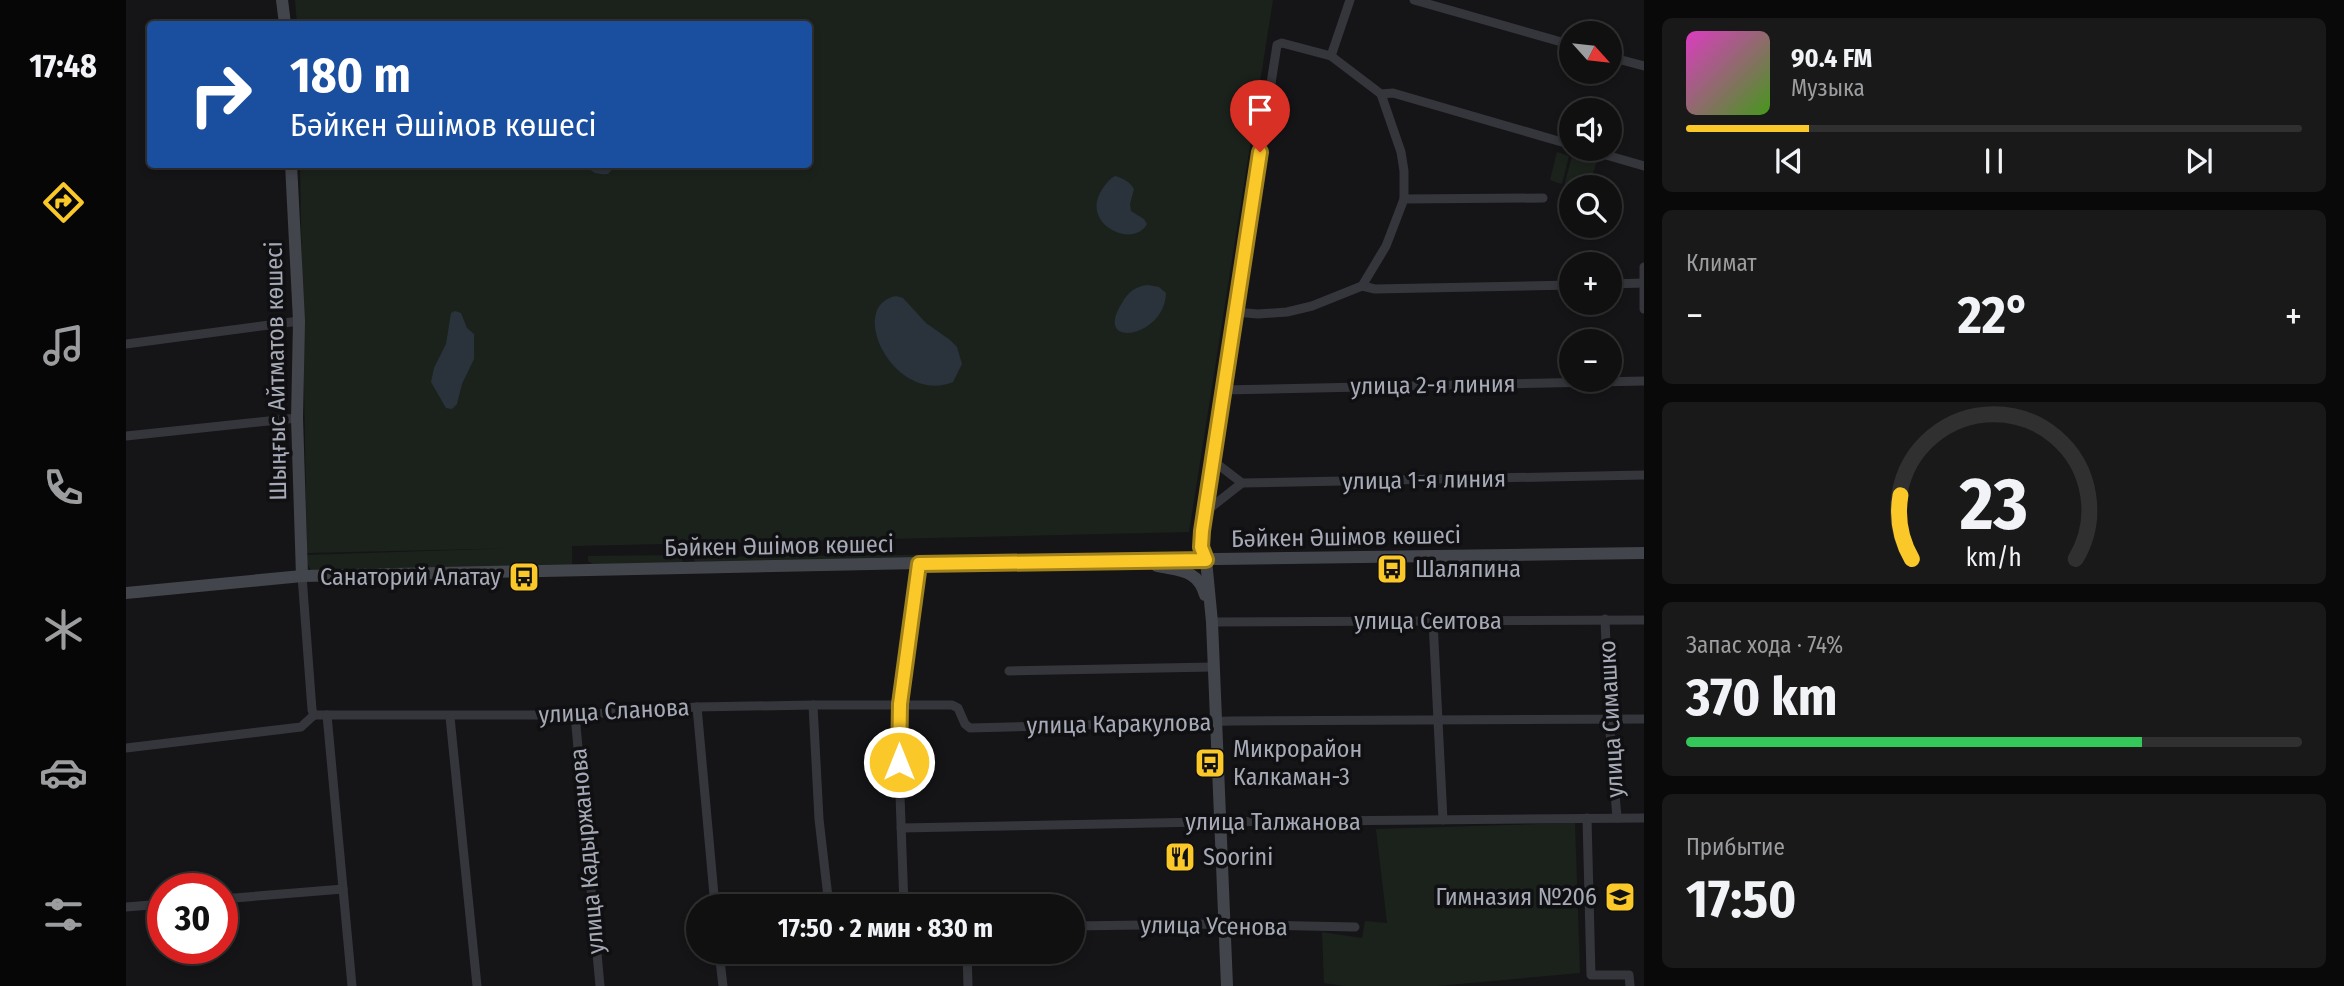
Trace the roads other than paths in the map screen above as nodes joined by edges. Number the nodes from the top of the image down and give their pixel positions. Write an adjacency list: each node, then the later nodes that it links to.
1 (282, 0): 4 (main road)
2 (1350, 0): 6 (street)
3 (1414, 0): 5 (street)
4 (285, 21)
5 (1559, 42)
6 (1331, 56): 9 (street); 22 (street)
7 (1622, 60): 8 (street)
8 (1644, 66)
9 (1381, 94): 10 (street); 15 (street)
10 (1559, 141)
11 (1622, 160): 12 (street)
12 (1644, 166)
13 (291, 168): 23 (main road, Шыңғыс Айтматов көшесі)
14 (1543, 198): 15 (street)
15 (1404, 199): 20 (street)
16 (1644, 267): 17 (street)
17 (1644, 283): 18 (street); 21 (street)
18 (1622, 284)
19 (1559, 285): 20 (street)
20 (1362, 286): 22 (street)
21 (1644, 309)
22 (1235, 312): 26 (street)
23 (299, 321): 24 (street); 27 (main road, Шыңғыс Айтматов көшесі)
24 (126, 344)
25 (1644, 381): 26 (street, улица 2-я линия)
26 (1223, 390): 29 (street)
27 (297, 418): 28 (street); 37 (main road, Шыңғыс Айтматов көшесі)
28 (126, 436)
29 (1212, 460): 31 (street); 32 (street)
30 (1644, 475): 31 (street, улица 1-я линия)
31 (1242, 483): 32 (street)
32 (1204, 513): 35 (street)
33 (1644, 552): 35 (main road, Бәйкен Әшімов көшесі)
34 (1136, 560): 35 (main road, Бәйкен Әшімов көшесі); 36 (main road, Бәйкен Әшімов көшесі); 42 (main road)
35 (1206, 560): 42 (main road)
36 (919, 564): 37 (main road, Бәйкен Әшімов көшесі); 45 (street)
37 (302, 576): 38 (main road, Бәйкен Әшімов көшесі); 50 (street)
38 (126, 593)
39 (1605, 620): 40 (street, улица Сеитова); 41 (street, улица Сеитова); 52 (street, улица Симашко)
40 (1644, 620)
41 (1433, 621): 42 (street, улица Сеитова); 54 (street)
42 (1212, 622): 43 (main road)
43 (1213, 667): 44 (street); 55 (main road)
44 (1009, 671)
45 (900, 704): 46 (street, улица Сланова); 55 (street, улица Каракулова); 62 (street)
46 (813, 705): 47 (street, улица Сланова); 65 (street)
47 (697, 707): 49 (street, улица Сланова); 64 (street)
48 (327, 715): 50 (street, улица Сланова); 51 (street, улица Сланова); 63 (street)
49 (575, 715): 51 (street, улица Сланова); 77 (street, улица Кадыржанова)
50 (314, 716): 56 (street)
51 (450, 717): 76 (street)
52 (1609, 719): 53 (street, улица Каракулова); 54 (street, улица Каракулова); 58 (street, улица Симашко)
53 (1644, 719)
54 (1438, 721): 55 (street, улица Каракулова); 60 (street)
55 (1215, 722): 61 (main road)
56 (126, 748)
57 (1587, 818): 58 (street, улица Талжанова); 60 (street, улица Талжанова); 81 (street)
58 (1617, 818): 59 (street, улица Талжанова)
59 (1644, 818)
60 (1443, 820): 61 (street, улица Талжанова)
61 (1220, 822): 62 (street, улица Талжанова); 70 (main road)
62 (901, 828): 66 (street)
63 (343, 889): 67 (street); 75 (street)
64 (714, 894)
65 (828, 894)
66 (904, 894)
67 (238, 898)
68 (147, 905): 69 (street)
69 (126, 907)
70 (1226, 925): 71 (street, улица Усенова); 72 (street, улица Усенова); 80 (main road)
71 (1085, 926)
72 (1355, 927)
73 (720, 964): 78 (street)
74 (967, 964): 79 (street)
75 (352, 986)
76 (477, 986)
77 (600, 986)
78 (723, 986)
79 (968, 986)
80 (1227, 986)
81 (1630, 986)

